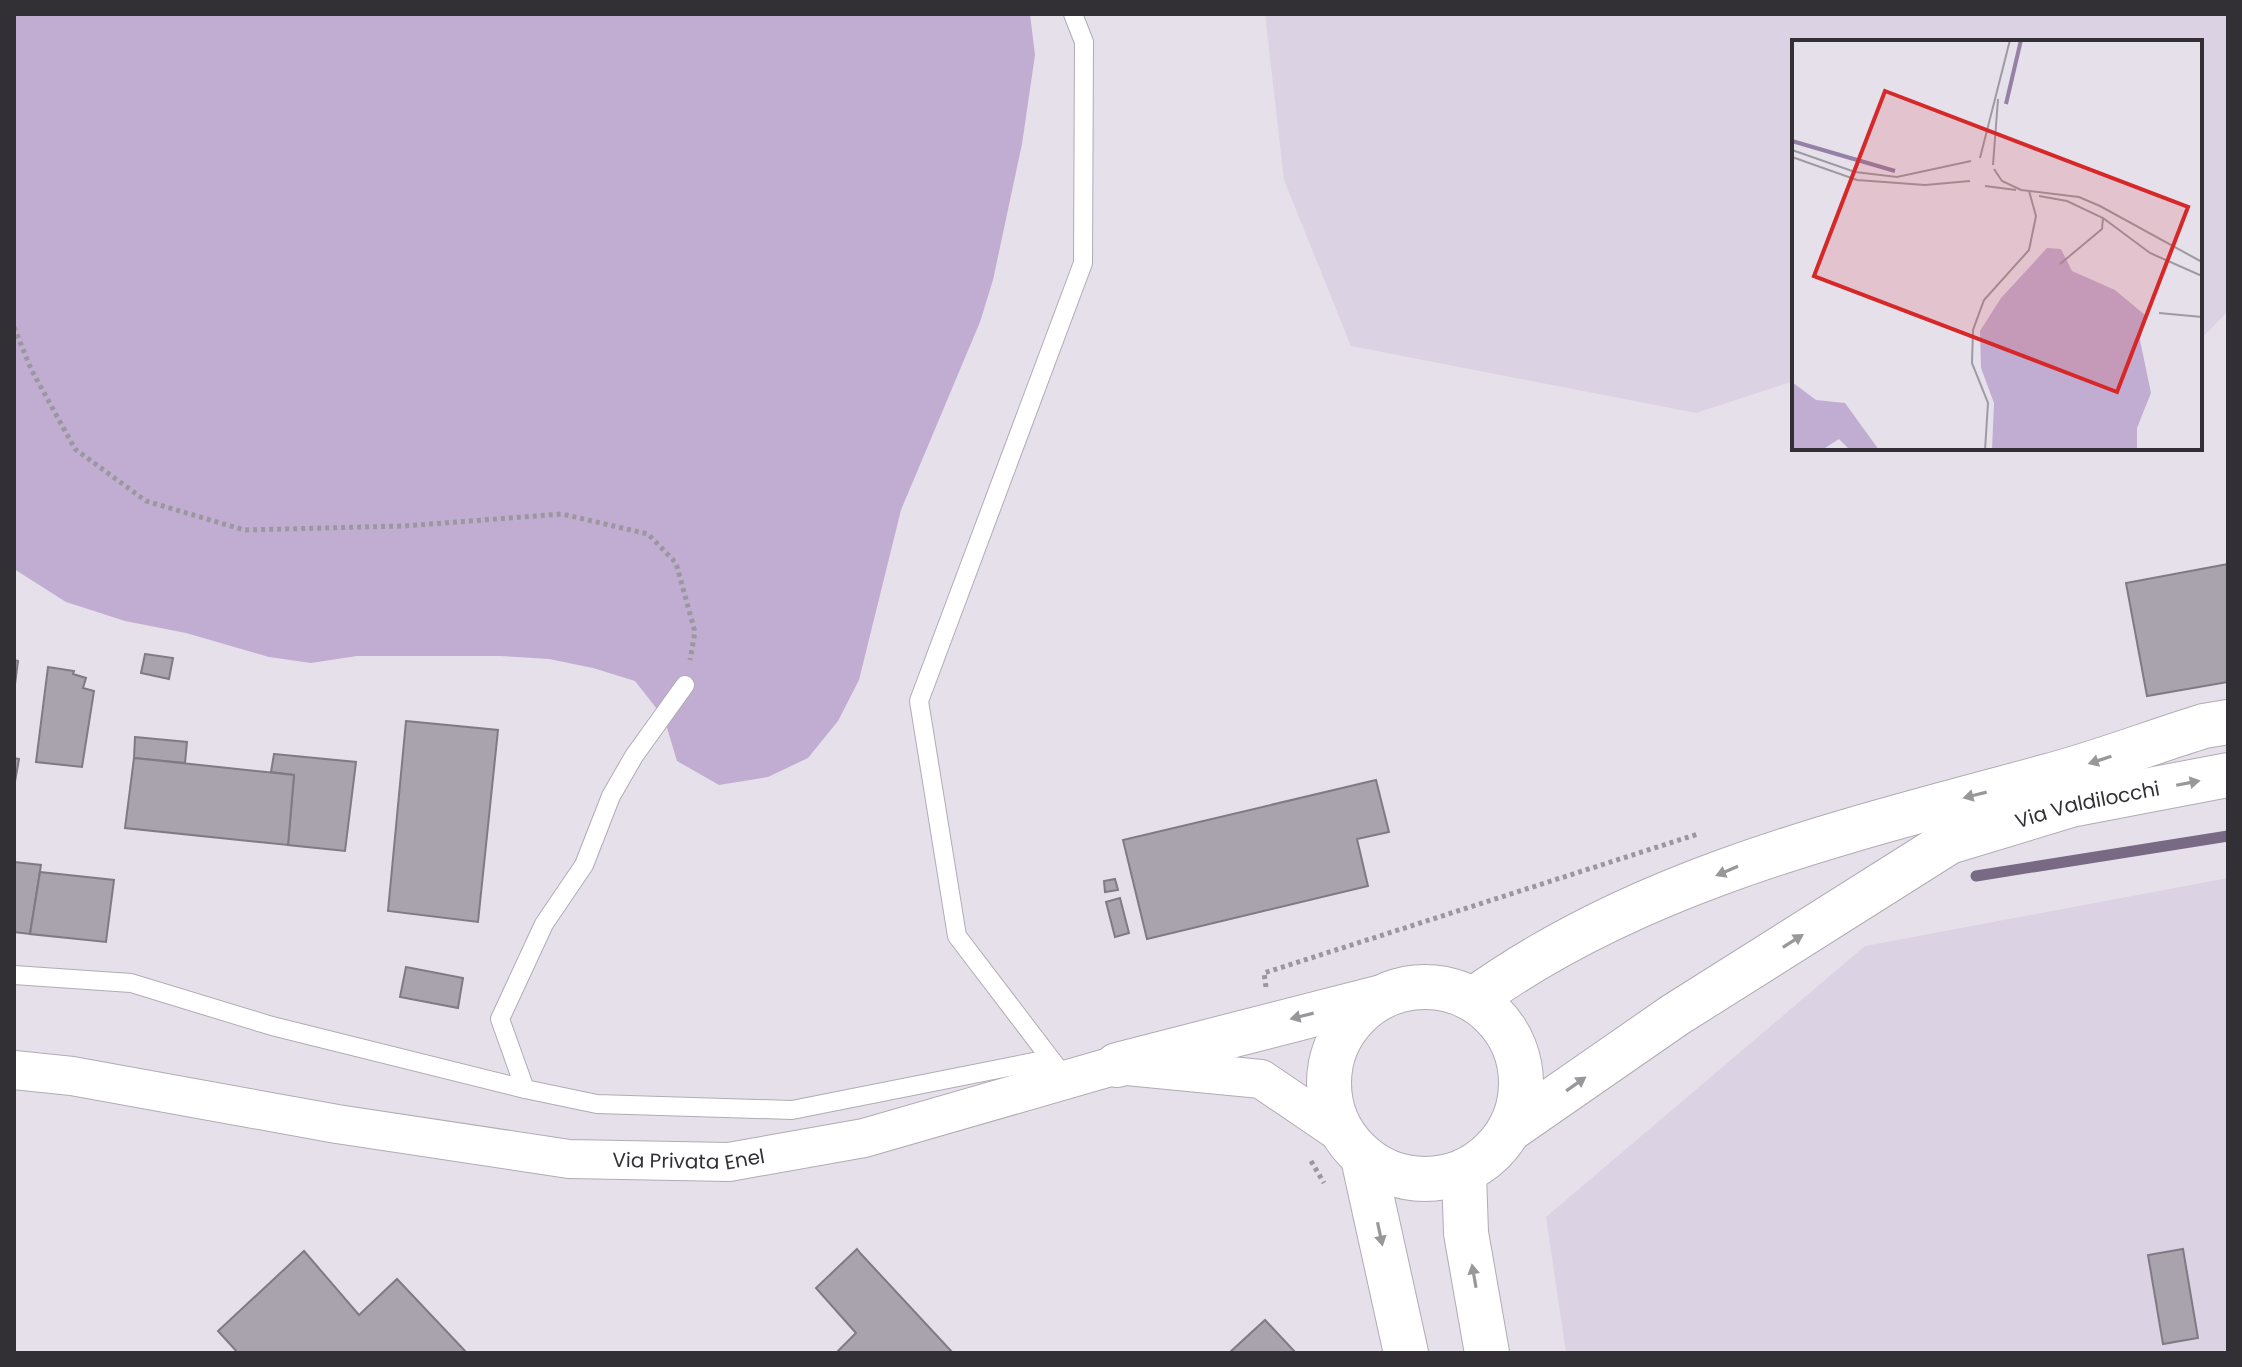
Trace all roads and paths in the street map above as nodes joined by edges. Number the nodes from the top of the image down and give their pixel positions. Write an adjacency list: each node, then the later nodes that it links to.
1 (1073, 14): 10 (lane)
2 (14, 327): 3 (path)
3 (685, 685): 12 (lane)
4 (2228, 722): 8 (street, Via Valdilocchi, one-way to 8)
5 (2228, 775): 13 (street, Via Valdilocchi, one-way to 5)
6 (14, 975): 12 (lane)
7 (1378, 998): 8 (street); 9 (street, one-way to 9); 14 (street)
8 (1474, 999): 13 (street)
9 (1117, 1065): 10 (street, Via Privata Enel); 14 (street, Via Privata Enel)
10 (1058, 1069): 11 (street, Via Privata Enel); 12 (lane)
11 (14, 1070)
12 (525, 1089)
13 (1512, 1128): 15 (street)
14 (1352, 1146): 15 (street); 16 (street, one-way to 16)
15 (1464, 1173): 17 (street, one-way to 15)
16 (1406, 1353)
17 (1487, 1353)

